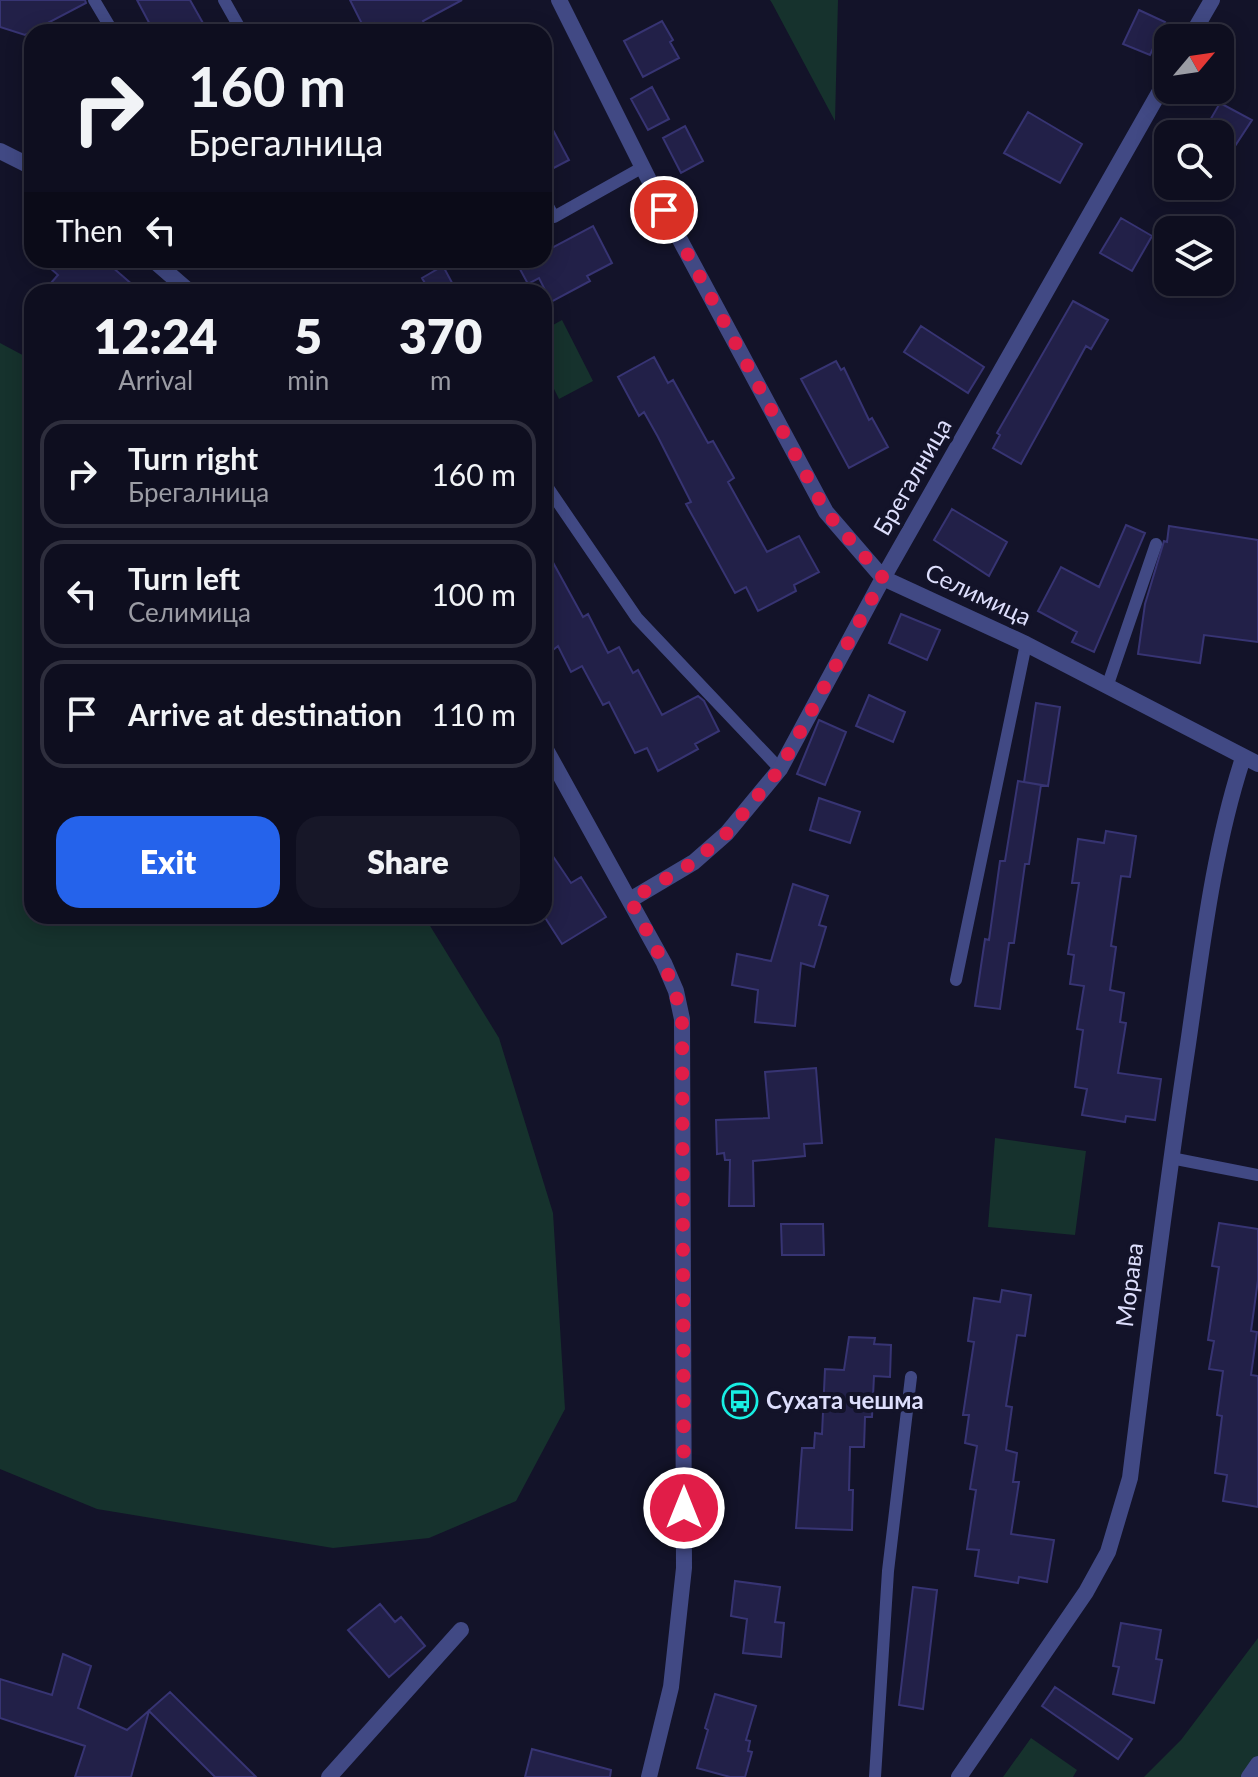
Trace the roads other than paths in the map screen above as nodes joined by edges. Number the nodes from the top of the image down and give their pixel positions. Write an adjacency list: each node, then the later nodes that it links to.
1 (94, 0): 5 (lane)
2 (224, 0): 6 (lane)
3 (559, 0): 11 (street, Селимица)
4 (1212, 0): 7 (street)
5 (108, 24)
6 (238, 24)
7 (1198, 24)
8 (1154, 102): 17 (street, Брегалница)
9 (0, 151): 10 (street)
10 (24, 163)
11 (643, 167): 12 (lane); 17 (street, Селимица)
12 (552, 213)
13 (162, 268): 14 (street)
14 (181, 284)
15 (552, 494): 23 (lane)
16 (1156, 544): 19 (lane)
17 (883, 578): 18 (street, Селимица); 23 (street, Брегалница)
18 (1026, 644): 19 (street, Селимица); 25 (lane)
19 (1107, 687): 22 (street, Селимица)
20 (1258, 748): 22 (lane)
21 (552, 760): 24 (street)
22 (1251, 761): 26 (street, Морава)
23 (780, 769): 24 (street, Брегалница)
24 (630, 900): 32 (street)
25 (956, 980)
26 (1171, 1158): 27 (lane); 34 (street, Морава)
27 (1258, 1175)
28 (911, 1377): 33 (lane)
29 (461, 1630): 31 (street)
30 (1258, 1764): 35 (street)
31 (329, 1777)
32 (649, 1777)
33 (875, 1777)
34 (959, 1777)
35 (1249, 1777)

